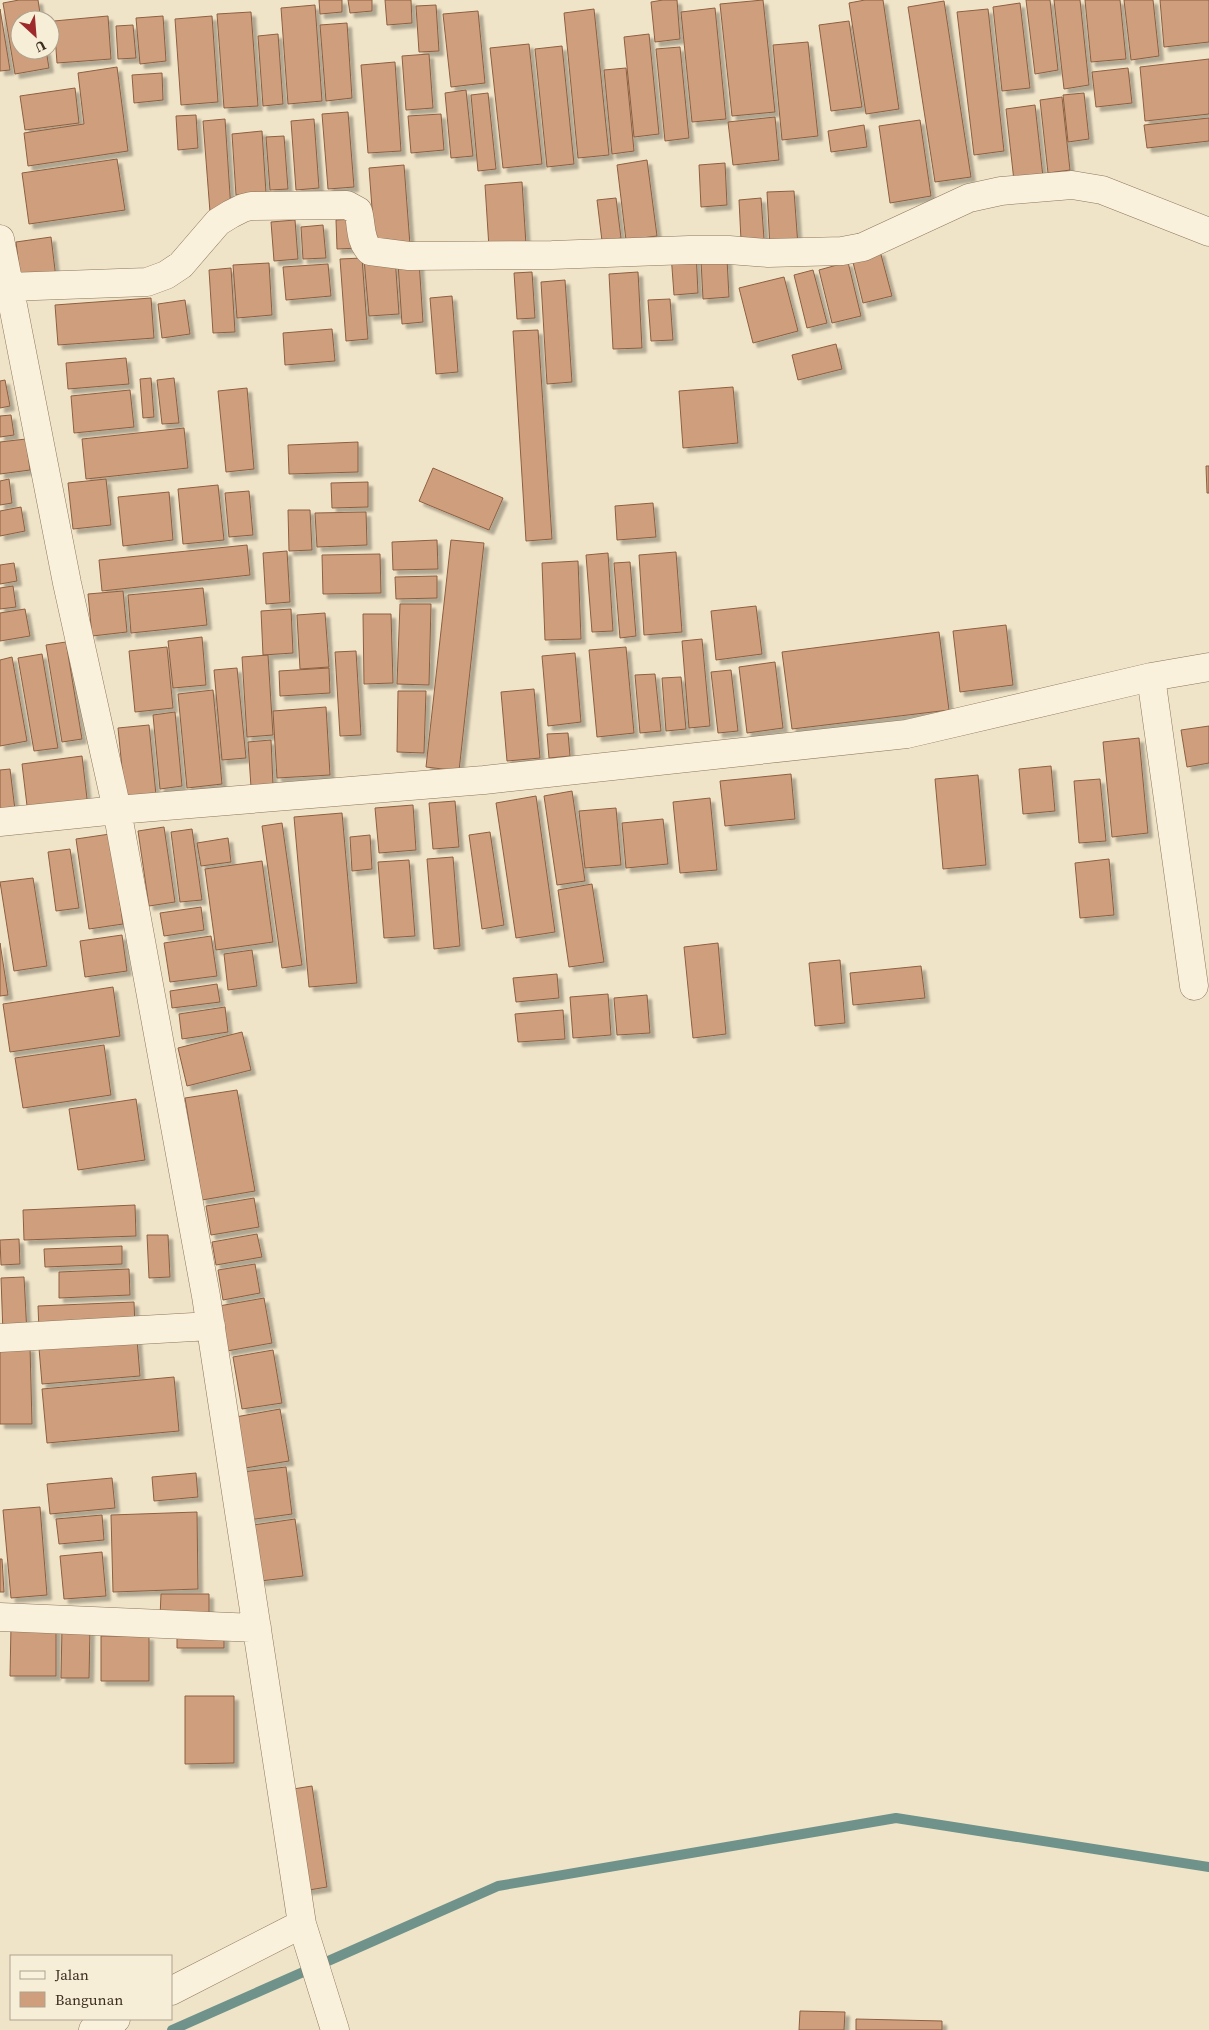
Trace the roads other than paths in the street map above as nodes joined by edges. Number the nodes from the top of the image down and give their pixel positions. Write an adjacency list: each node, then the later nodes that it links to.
1 (1209, 232): 3 (street)
2 (0, 240): 3 (street)
3 (8, 287): 6 (street)
4 (1209, 666): 5 (street)
5 (1151, 676): 6 (street); 8 (street)
6 (117, 810): 7 (street); 9 (street)
7 (0, 822)
8 (1194, 986)
9 (211, 1326): 10 (street); 12 (street)
10 (0, 1338)
11 (0, 1617): 12 (street)
12 (257, 1628): 13 (street)
13 (305, 1937): 14 (street); 16 (street)
14 (172, 1990)
15 (114, 2020): 17 (street)
16 (333, 2025)
17 (93, 2030)

